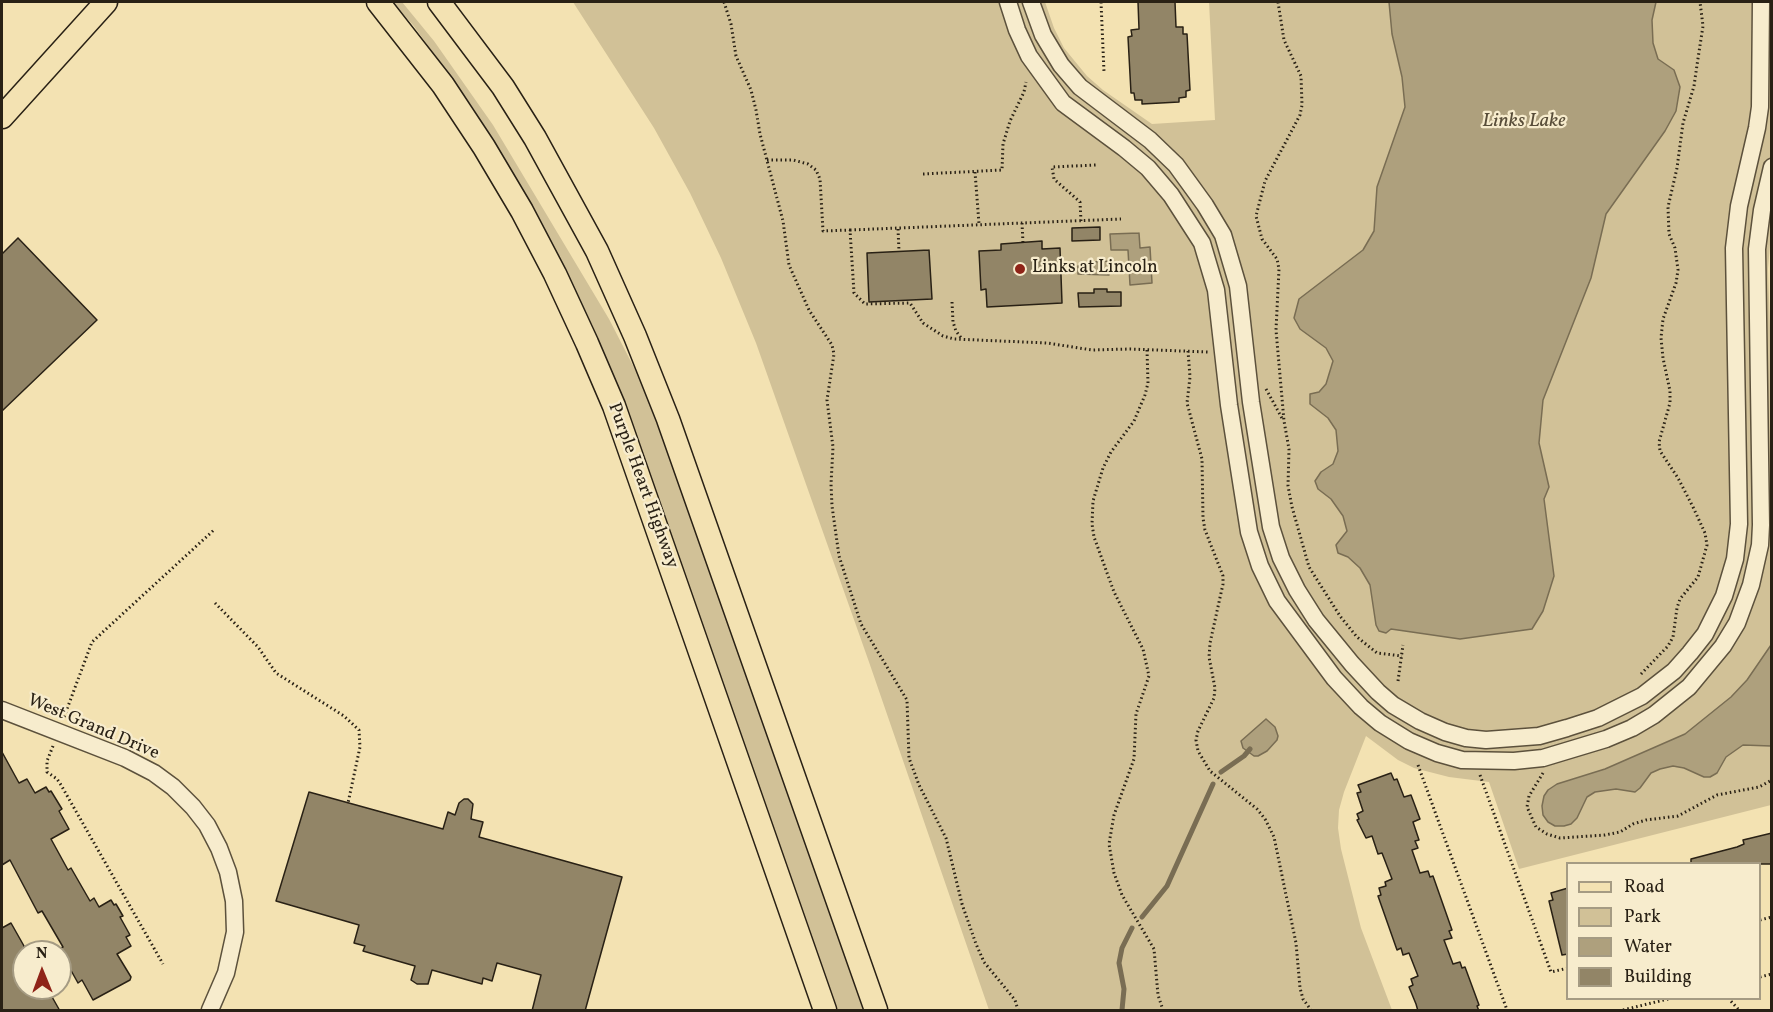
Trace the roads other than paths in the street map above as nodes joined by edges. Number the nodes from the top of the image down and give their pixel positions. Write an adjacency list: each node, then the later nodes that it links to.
1 (106, 2): 7 (main road)
2 (378, 2): 19 (main road, Purple Heart Highway)
3 (439, 2): 20 (main road)
4 (1008, 2): 10 (street)
5 (1031, 2): 9 (street)
6 (1761, 2): 13 (street)
7 (2, 117)
8 (1772, 167): 14 (street)
9 (1223, 236): 10 (street); 11 (street)
10 (1202, 243): 12 (street)
11 (1256, 436): 12 (street); 15 (street)
12 (1233, 438): 16 (street)
13 (1732, 569): 14 (street); 15 (street)
14 (1754, 575): 16 (street)
15 (1316, 620): 16 (street)
16 (1299, 633)
17 (2, 710): 18 (street, West Grand Drive)
18 (210, 1011)
19 (825, 1011)
20 (876, 1011)

